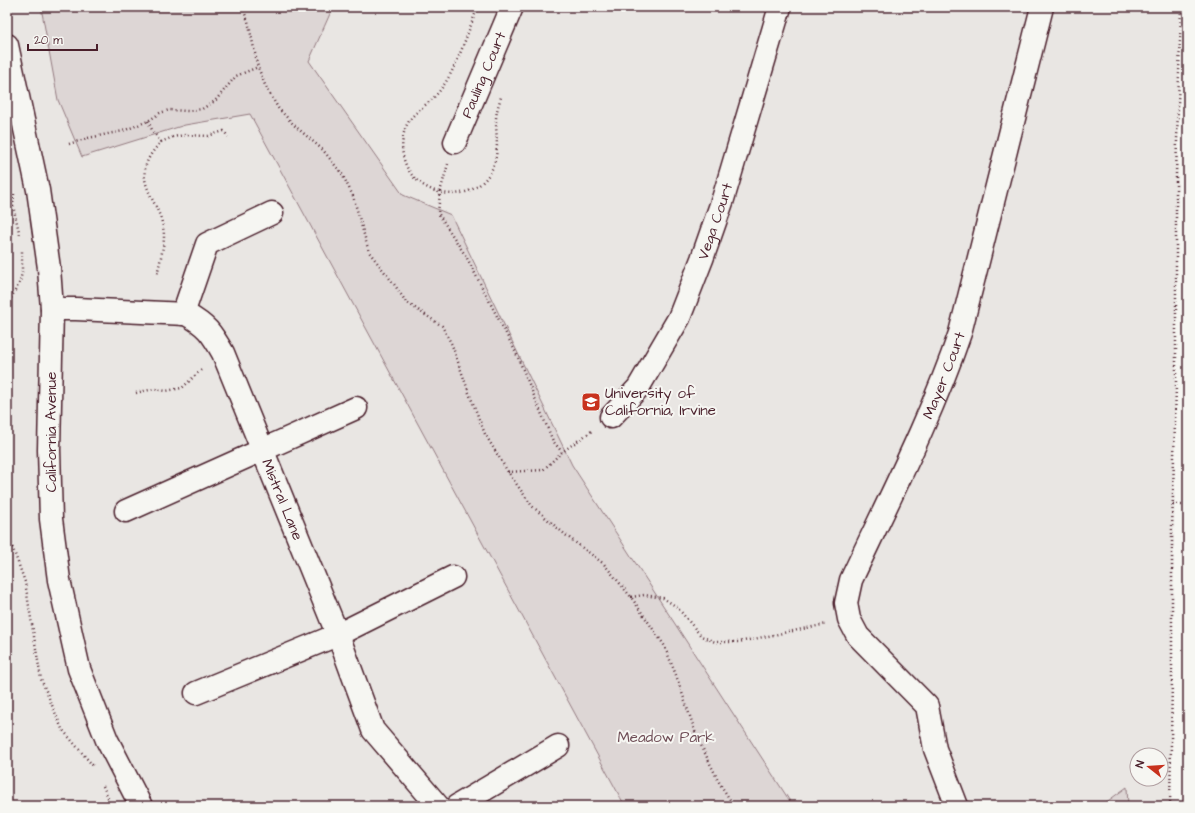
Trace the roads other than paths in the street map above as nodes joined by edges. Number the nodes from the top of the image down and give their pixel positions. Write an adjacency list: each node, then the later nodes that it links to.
1 (512, 7): 5 (street, Pauling Court)
2 (780, 7): 10 (street, Vega Court)
3 (1042, 7): 20 (street, Mayer Court)
4 (7, 45): 7 (street, California Avenue)
5 (455, 142)
6 (272, 213): 8 (street)
7 (52, 309): 8 (street, Mistral Lane); 18 (street, California Avenue)
8 (183, 314): 11 (street, Mistral Lane)
9 (356, 408): 11 (street)
10 (611, 417)
11 (263, 450): 12 (street); 14 (street, Mistral Lane)
12 (126, 511)
13 (453, 578): 14 (street)
14 (337, 634): 15 (street); 17 (street, Mistral Lane)
15 (196, 694)
16 (558, 746): 19 (street)
17 (433, 804)
18 (141, 806)
19 (457, 806)
20 (957, 806)

